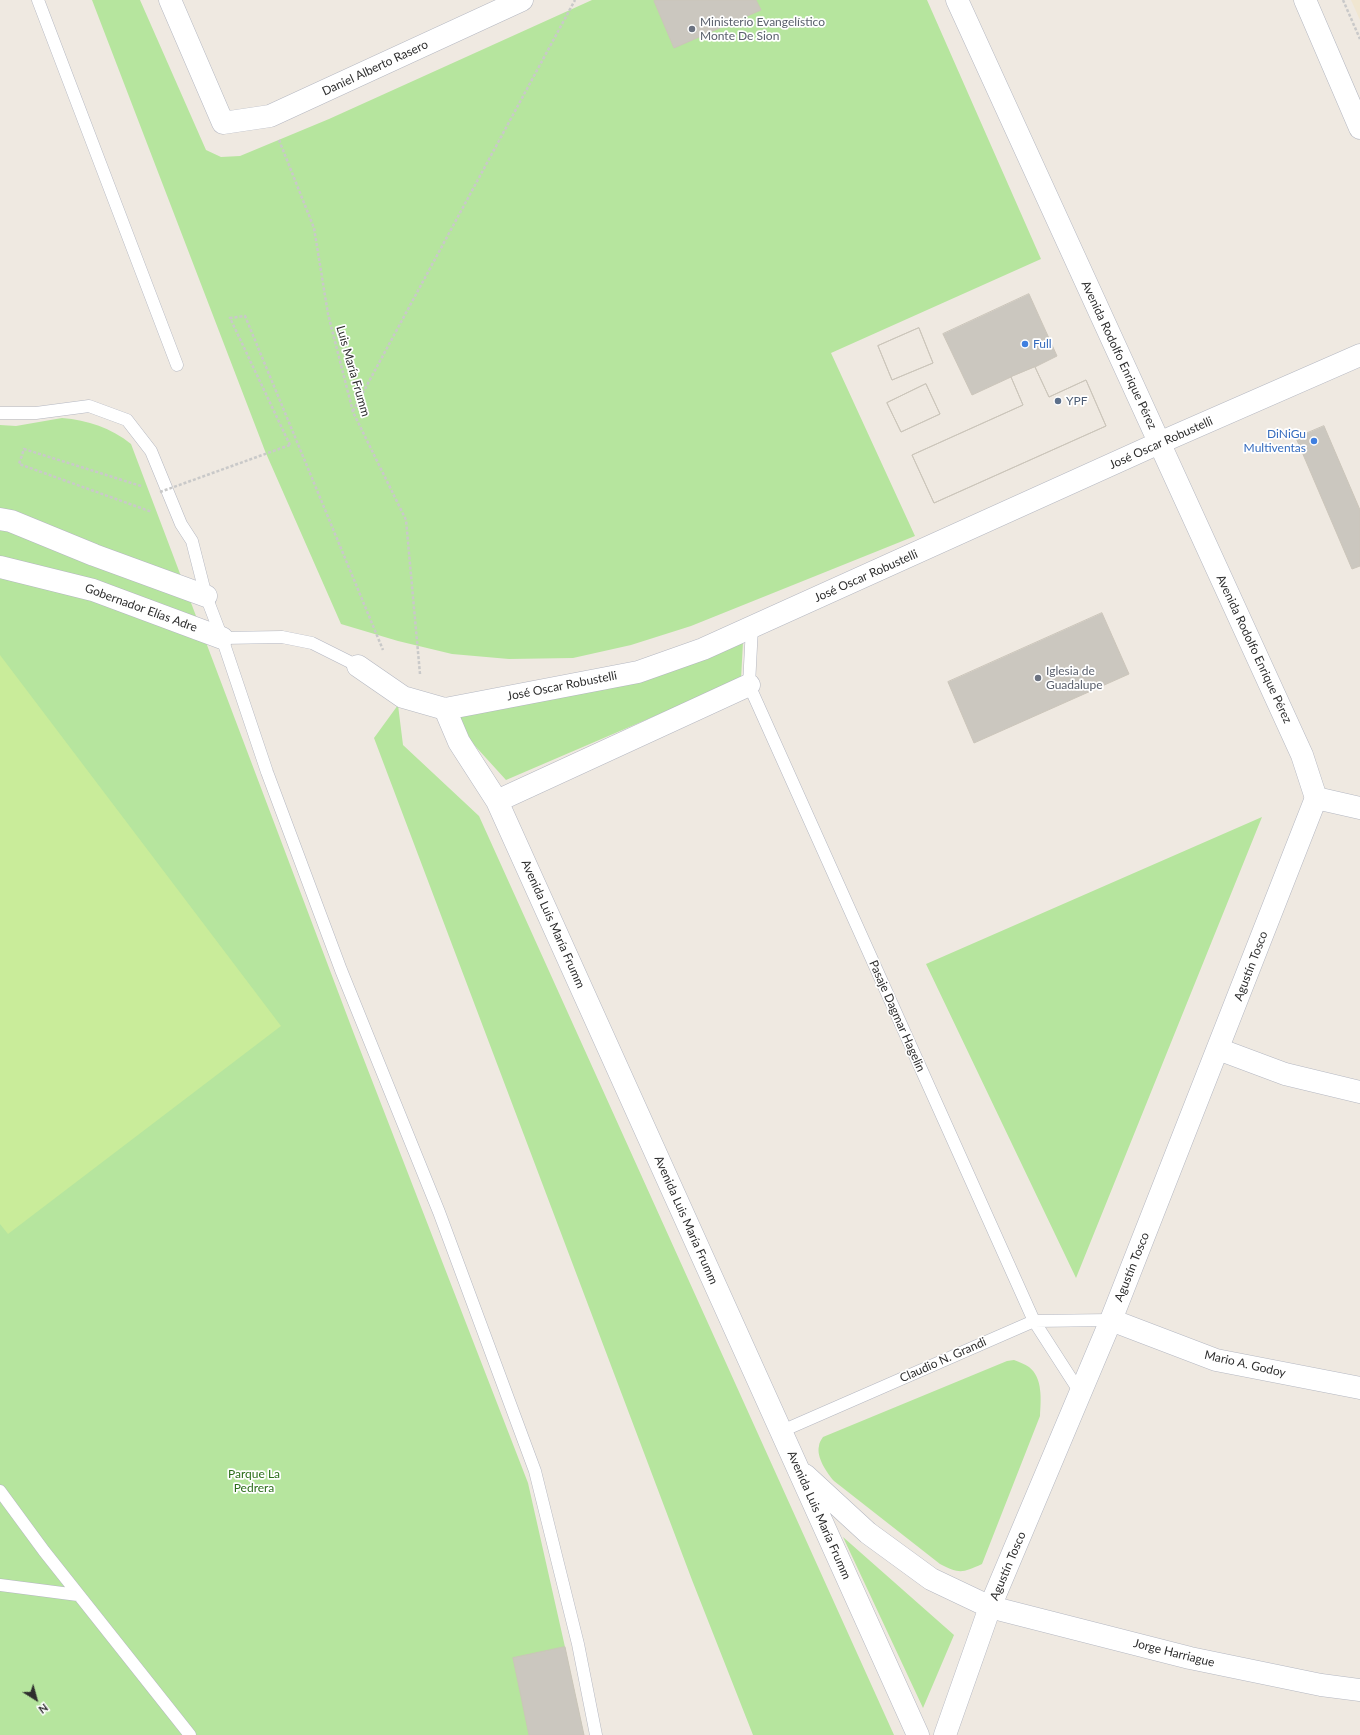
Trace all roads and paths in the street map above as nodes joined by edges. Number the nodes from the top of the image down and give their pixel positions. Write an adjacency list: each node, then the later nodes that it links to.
1 (38, 0): 13 (lane)
2 (170, 0): 10 (street, Daniel Alberto Rasero)
3 (522, 0): 8 (street, Daniel Alberto Rasero)
4 (575, 0): 14 (path)
5 (957, 0): 16 (street, Avenida Rodolfo Enrique Pérez)
6 (1305, 0): 11 (street)
7 (1343, 0): 9 (path)
8 (496, 5): 10 (street, Daniel Alberto Rasero)
9 (1360, 39)
10 (270, 116): 14 (path, Luis María Frumm)
11 (1360, 128)
12 (1360, 355): 16 (street, José Oscar Robustelli)
13 (177, 365)
14 (353, 412): 28 (path, Luis María Frumm)
15 (0, 413): 20 (lane)
16 (1159, 444): 23 (street, José Oscar Robustelli); 30 (street, Avenida Rodolfo Enrique Pérez)
17 (145, 487): 20 (path)
18 (152, 490): 25 (path, bridge)
19 (0, 519): 22 (street)
20 (181, 524): 22 (lane)
21 (0, 568): 24 (street, Gobernador Elías Adre)
22 (206, 596): 24 (lane)
23 (752, 627): 27 (lane, Pasaje Dagmar Hagelin); 29 (street, José Oscar Robustelli)
24 (222, 638): 26 (lane, Gobernador Elías Adre); 47 (lane)
25 (384, 653)
26 (358, 666): 28 (street, José Oscar Robustelli)
27 (749, 685): 31 (street); 36 (lane, Pasaje Dagmar Hagelin)
28 (422, 702): 29 (street, José Oscar Robustelli)
29 (445, 709): 31 (street, Avenida Luis María Frumm)
30 (1316, 798): 32 (street); 33 (street, Agustín Tosco)
31 (497, 801): 39 (street, Avenida Luis María Frumm)
32 (1360, 808)
33 (1218, 1049): 34 (street); 35 (street, Agustín Tosco)
34 (1360, 1092)
35 (1111, 1320): 36 (lane, Claudio N. Grandi); 37 (street, Mario A. Godoy); 38 (street, Agustín Tosco)
36 (1034, 1321): 38 (lane, Pasaje Dagmar Hagelin); 39 (lane, Claudio N. Grandi)
37 (1360, 1388)
38 (1081, 1394): 44 (street, Agustín Tosco)
39 (782, 1431): 40 (street, Avenida Luis María Frumm)
40 (798, 1468): 44 (street, Jorge Harriague); 48 (street, Avenida Luis María Frumm)
41 (0, 1491): 43 (lane)
42 (0, 1585): 43 (lane)
43 (78, 1595): 46 (lane)
44 (990, 1607): 45 (street, Jorge Harriague); 49 (street, Agustín Tosco)
45 (1360, 1690)
46 (190, 1735)
47 (596, 1735)
48 (918, 1735)
49 (945, 1735)

